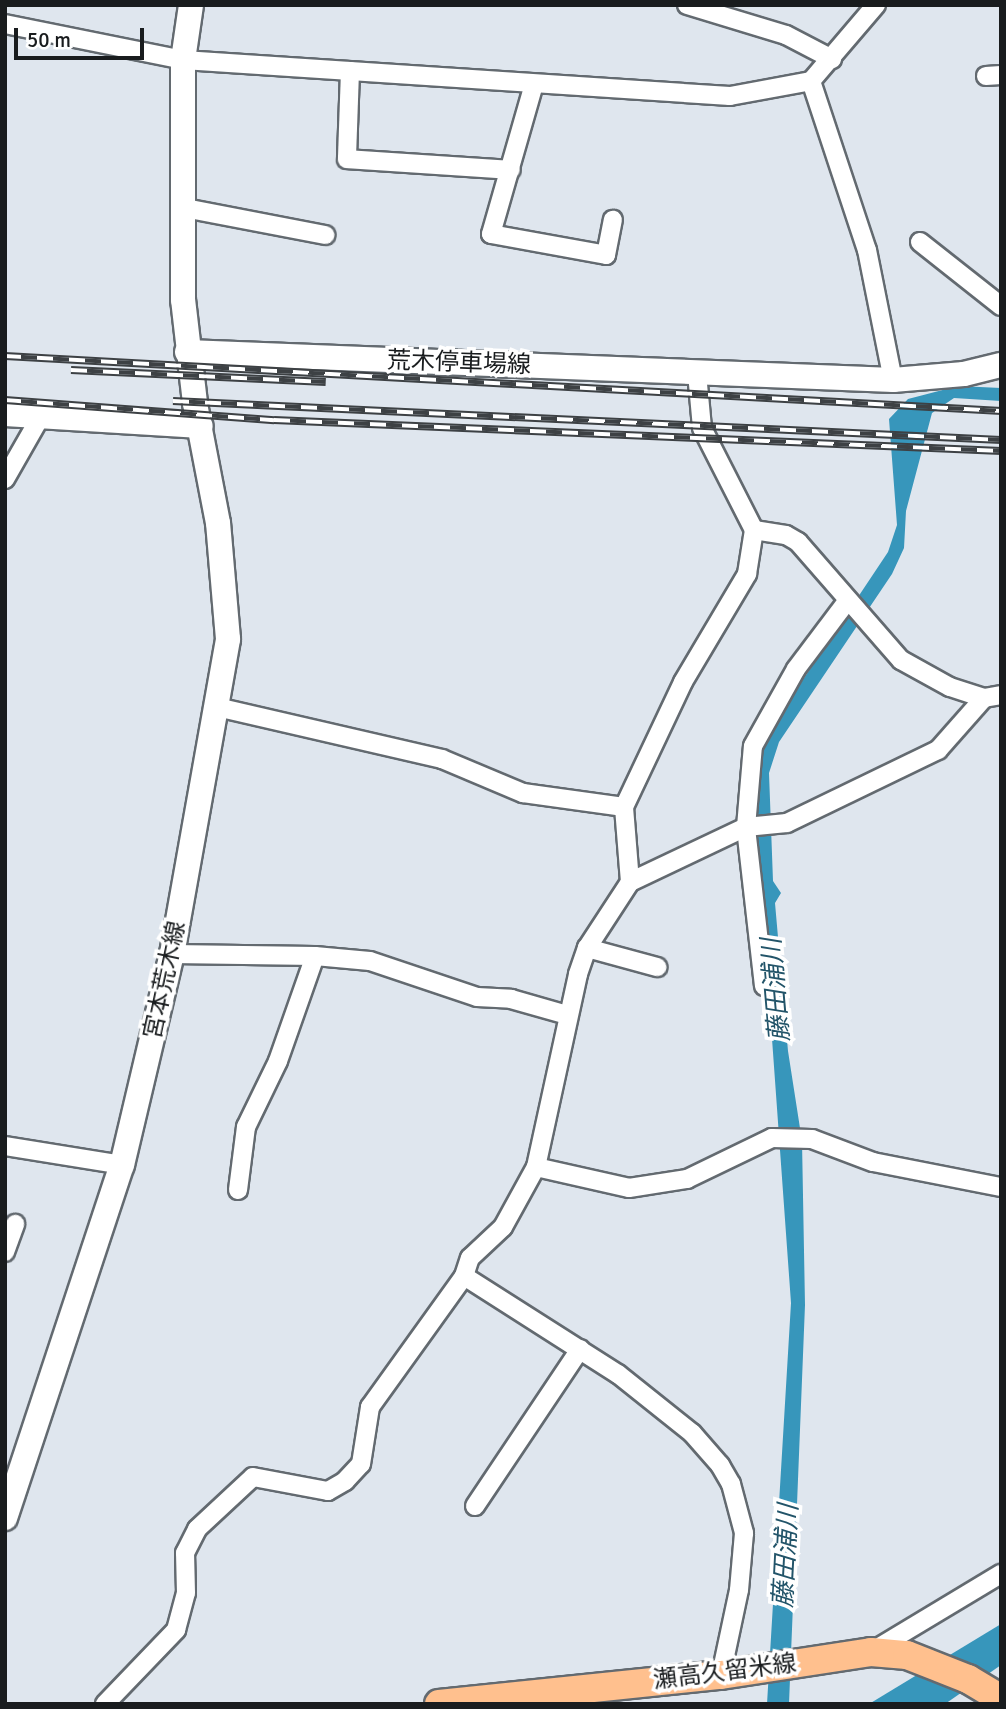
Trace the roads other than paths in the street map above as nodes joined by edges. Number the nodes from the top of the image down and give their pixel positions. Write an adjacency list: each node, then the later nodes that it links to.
1 (191, 5): 6 (main road)
2 (687, 5): 5 (street)
3 (876, 5): 5 (street)
4 (5, 24): 6 (street)
5 (832, 59): 8 (street)
6 (183, 60): 7 (street); 11 (main road)
7 (350, 71): 9 (street); 10 (street)
8 (811, 81): 9 (street); 19 (street)
9 (534, 84): 10 (street)
10 (512, 170): 12 (street)
11 (185, 208): 13 (street); 16 (main road)
12 (613, 220)
13 (325, 235)
14 (920, 243): 15 (street)
15 (1001, 306)
16 (187, 352): 18 (main road, 荒木停車場線); 22 (main road)
17 (1001, 365): 19 (main road, 荒木停車場線)
18 (697, 373): 19 (main road, 荒木停車場線); 24 (street)
19 (893, 380)
20 (5, 414): 21 (main road)
21 (41, 416): 22 (main road); 23 (street)
22 (201, 426): 27 (main road, 宮本荒木線)
23 (5, 479)
24 (754, 530): 25 (street); 28 (street)
25 (848, 600): 26 (street); 29 (street)
26 (993, 696): 29 (street)
27 (217, 706): 28 (street); 32 (main road, 宮本荒木線)
28 (624, 807): 30 (street)
29 (746, 827): 30 (street); 35 (street)
30 (630, 882): 31 (street)
31 (587, 948): 34 (street); 36 (street)
32 (172, 954): 33 (street); 38 (main road, 宮本荒木線)
33 (315, 956): 36 (street); 41 (street)
34 (657, 967)
35 (764, 986)
36 (567, 1015): 39 (street)
37 (5, 1146): 38 (street)
38 (122, 1165): 47 (main road, 宮本荒木線)
39 (536, 1167): 40 (street); 44 (street)
40 (1001, 1187)
41 (239, 1189)
42 (15, 1224): 43 (street)
43 (5, 1252)
44 (464, 1276): 45 (street); 52 (street)
45 (580, 1349): 46 (street); 50 (street)
46 (475, 1506)
47 (5, 1518)
48 (1001, 1573): 49 (street)
49 (871, 1651): 50 (main road, 瀬高久留米線); 51 (main road, 瀬高久留米線)
50 (721, 1675): 53 (main road, 瀬高久留米線)
51 (1001, 1699)
52 (105, 1704)
53 (439, 1704)

